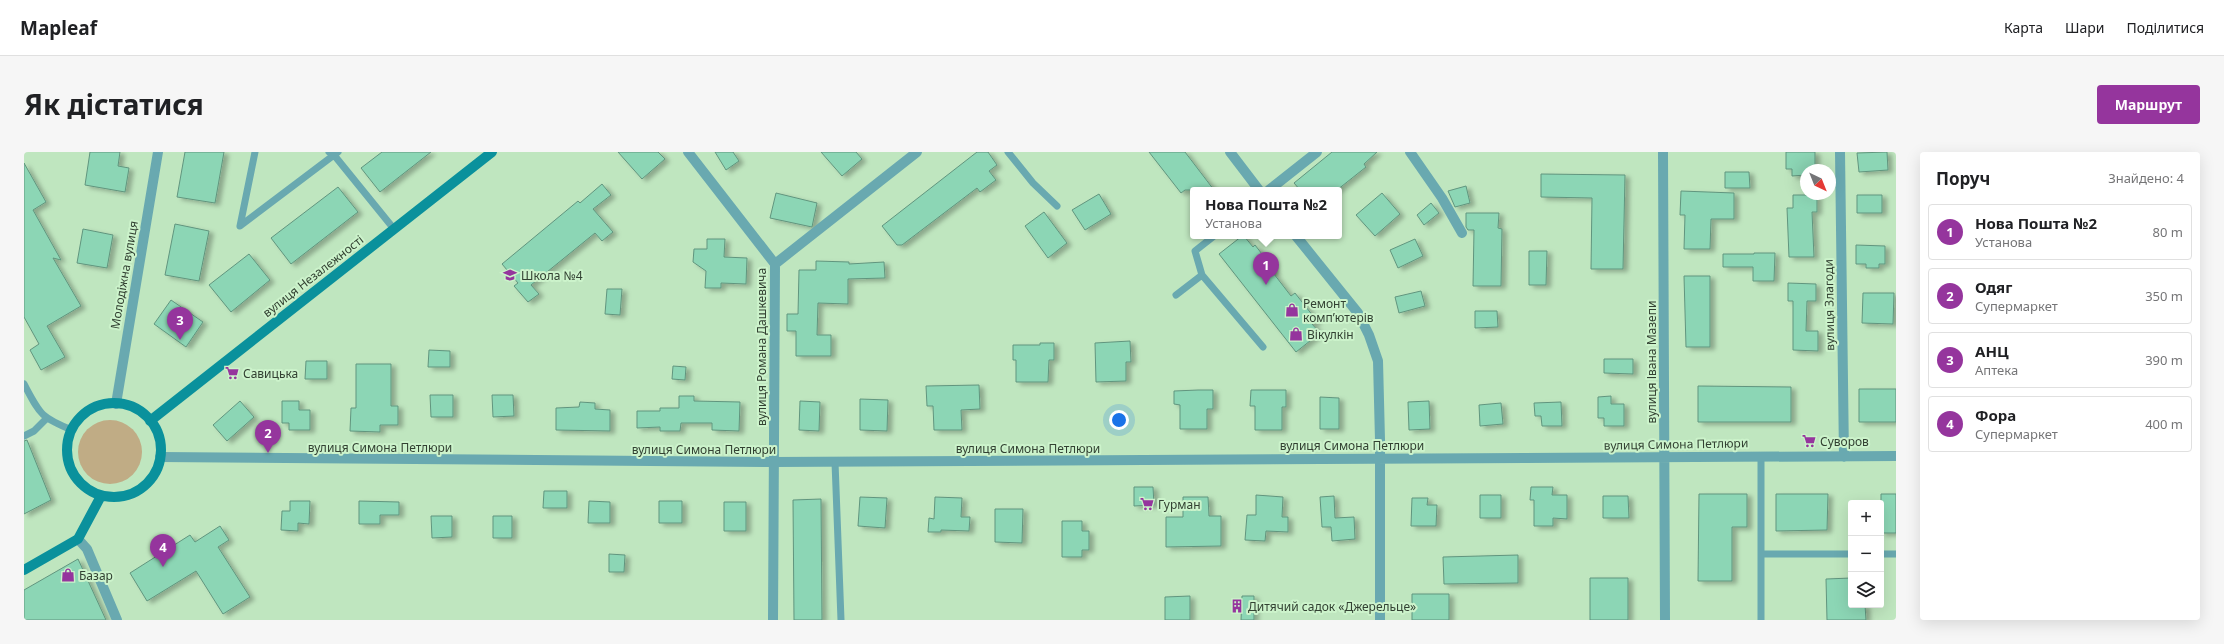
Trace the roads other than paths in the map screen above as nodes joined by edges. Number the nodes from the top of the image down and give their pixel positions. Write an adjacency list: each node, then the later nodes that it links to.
1 (158, 152): 25 (street, Молодіжна вулиця)
2 (255, 152): 12 (lane)
3 (492, 152): 16 (main road, вулиця Незалежності)
4 (688, 152): 20 (street, вулиця Романа Дашкевича)
5 (917, 152): 20 (street)
6 (1008, 152): 15 (lane)
7 (1230, 152): 13 (street)
8 (1316, 152): 14 (street)
9 (1410, 152): 17 (street)
10 (1663, 152): 34 (street, вулиця Івана Мазепи)
11 (1840, 152): 35 (street, вулиця Злагоди)
12 (334, 153): 16 (lane)
13 (1258, 187)
14 (1273, 187)
15 (1057, 206)
16 (394, 229): 27 (main road, вулиця Незалежності)
17 (1462, 233)
18 (1210, 239): 21 (lane)
19 (1298, 239): 33 (street)
20 (775, 264): 36 (street, вулиця Романа Дашкевича)
21 (1202, 275): 22 (lane); 23 (lane)
22 (1176, 295)
23 (1263, 347)
24 (24, 384): 26 (lane)
25 (116, 404): 27 (main road); 28 (main road)
26 (46, 420): 28 (lane); 29 (lane)
27 (150, 420): 32 (main road)
28 (72, 430): 38 (main road)
29 (24, 436)
30 (1761, 456): 34 (street, вулиця Симона Петлюри); 35 (street, вулиця Симона Петлюри); 40 (lane)
31 (1896, 456): 35 (street, вулиця Симона Петлюри)
32 (160, 457): 36 (street, вулиця Симона Петлюри); 38 (main road)
33 (1380, 457): 34 (street, вулиця Симона Петлюри); 37 (street, вулиця Симона Петлюри); 48 (street)
34 (1664, 457): 49 (street, вулиця Івана Мазепи)
35 (1844, 457)
36 (773, 462): 37 (street, вулиця Симона Петлюри); 46 (street, вулиця Романа Дашкевича)
37 (835, 462): 47 (lane)
38 (101, 496): 39 (main road)
39 (78, 539): 44 (main road); 45 (street)
40 (1761, 554): 41 (lane); 50 (lane)
41 (1848, 554)
42 (1884, 554): 43 (lane)
43 (1896, 554)
44 (24, 570)
45 (117, 620)
46 (773, 620)
47 (841, 620)
48 (1380, 620)
49 (1665, 620)
50 (1761, 620)

